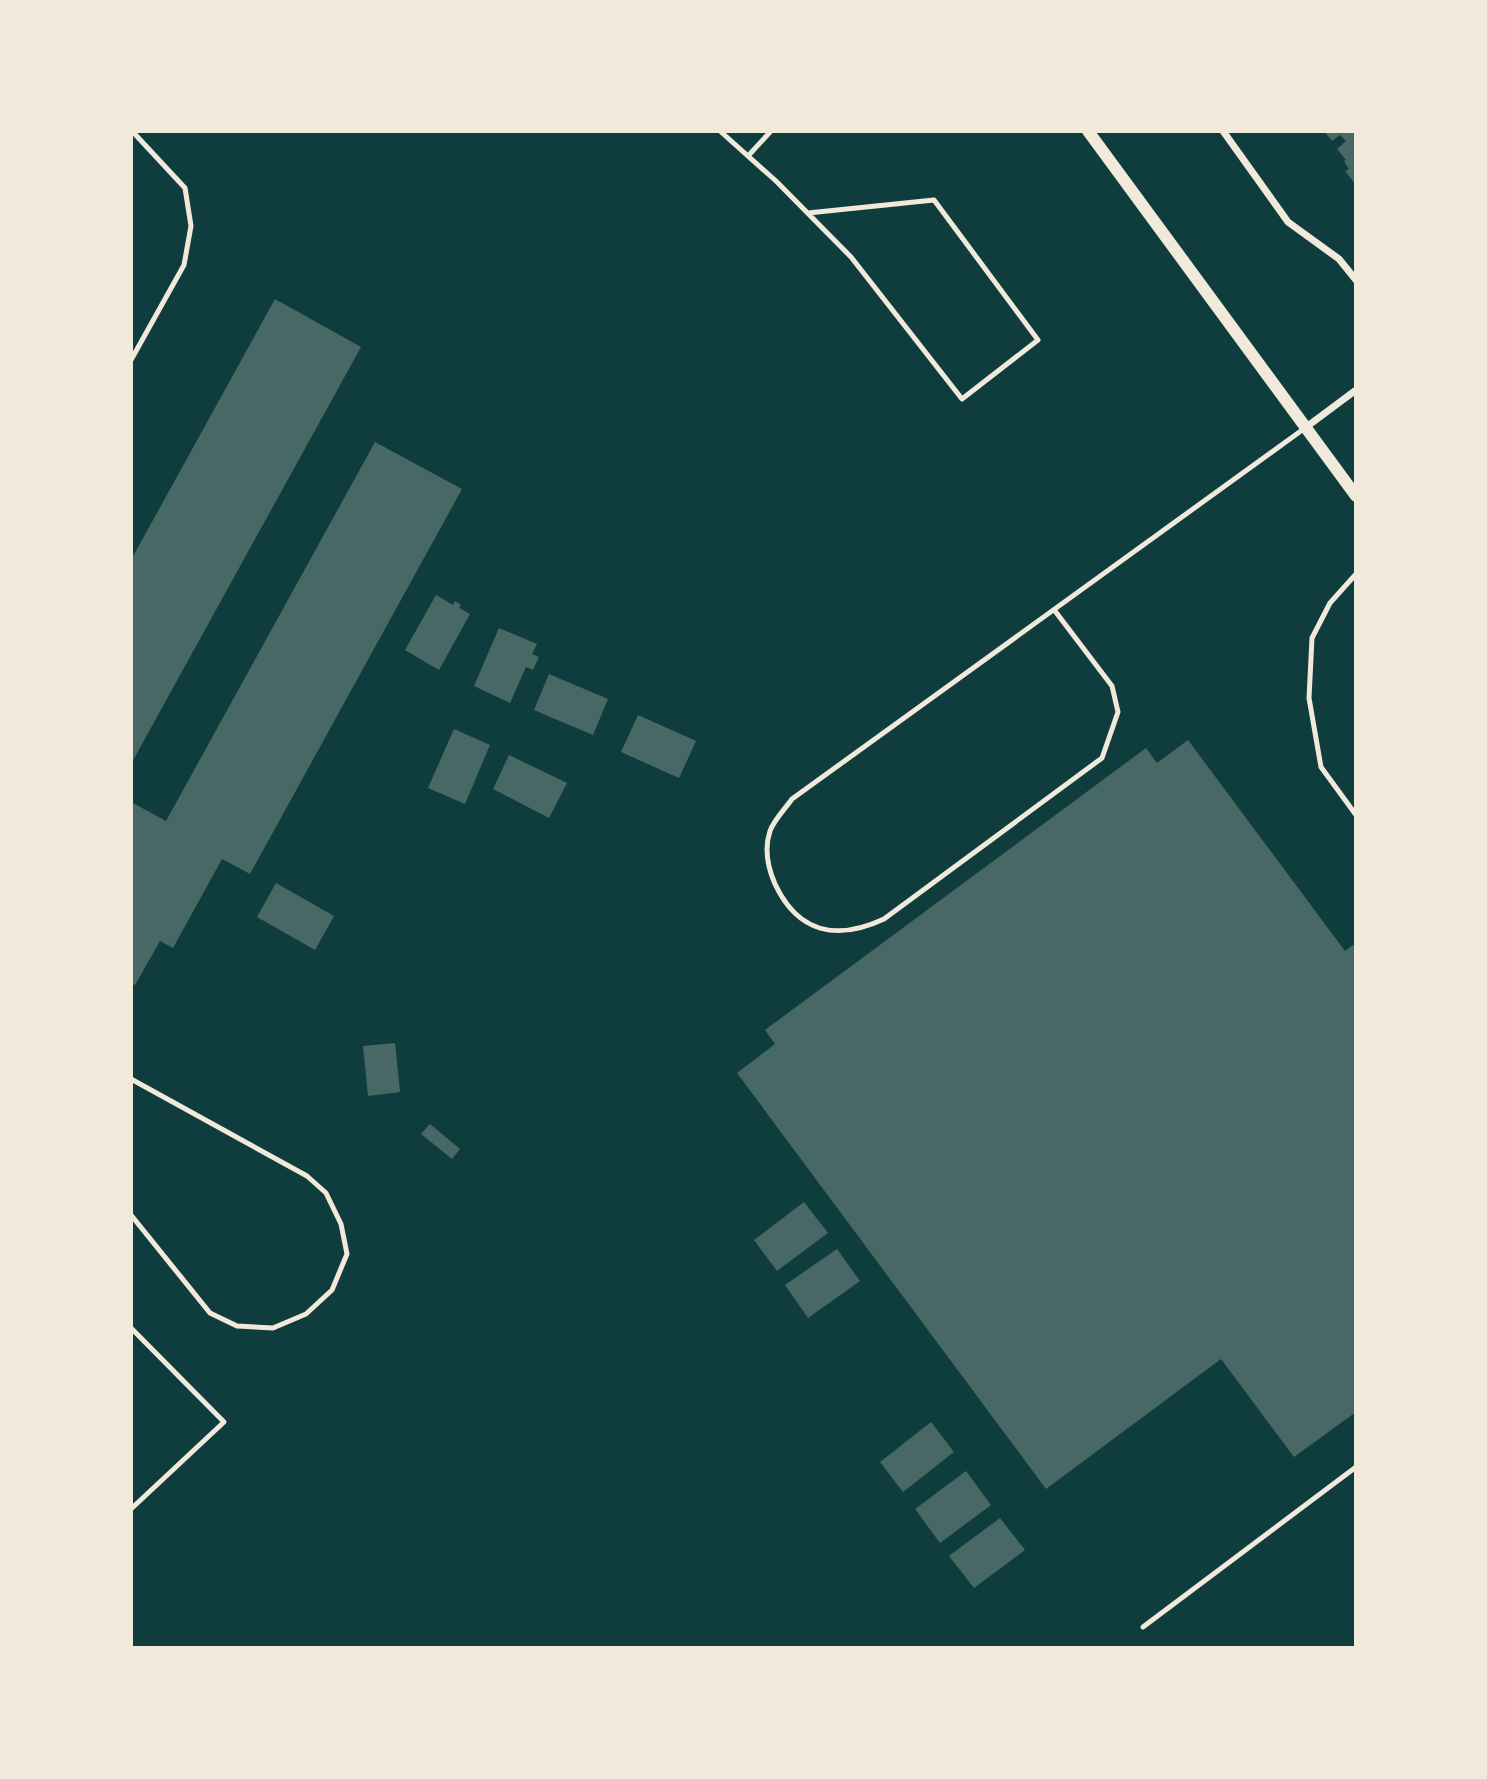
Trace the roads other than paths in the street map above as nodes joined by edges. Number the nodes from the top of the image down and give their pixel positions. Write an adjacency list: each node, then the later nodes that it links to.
1 (132, 131): 9 (lane)
2 (720, 131): 6 (lane)
3 (771, 131): 6 (lane)
4 (1088, 131): 11 (street)
5 (1223, 131): 8 (street)
6 (748, 156): 7 (lane)
7 (808, 213): 7 (lane)
8 (1356, 280)
9 (131, 360)
10 (1356, 390): 11 (street)
11 (1306, 428): 12 (street); 14 (lane)
12 (1356, 496)
13 (1356, 574): 15 (lane)
14 (1055, 611): 14 (lane)
15 (1356, 815)
16 (131, 1079): 17 (lane)
17 (131, 1215)
18 (131, 1328): 20 (lane)
19 (1356, 1467): 21 (lane)
20 (131, 1509)
21 (1143, 1627)

